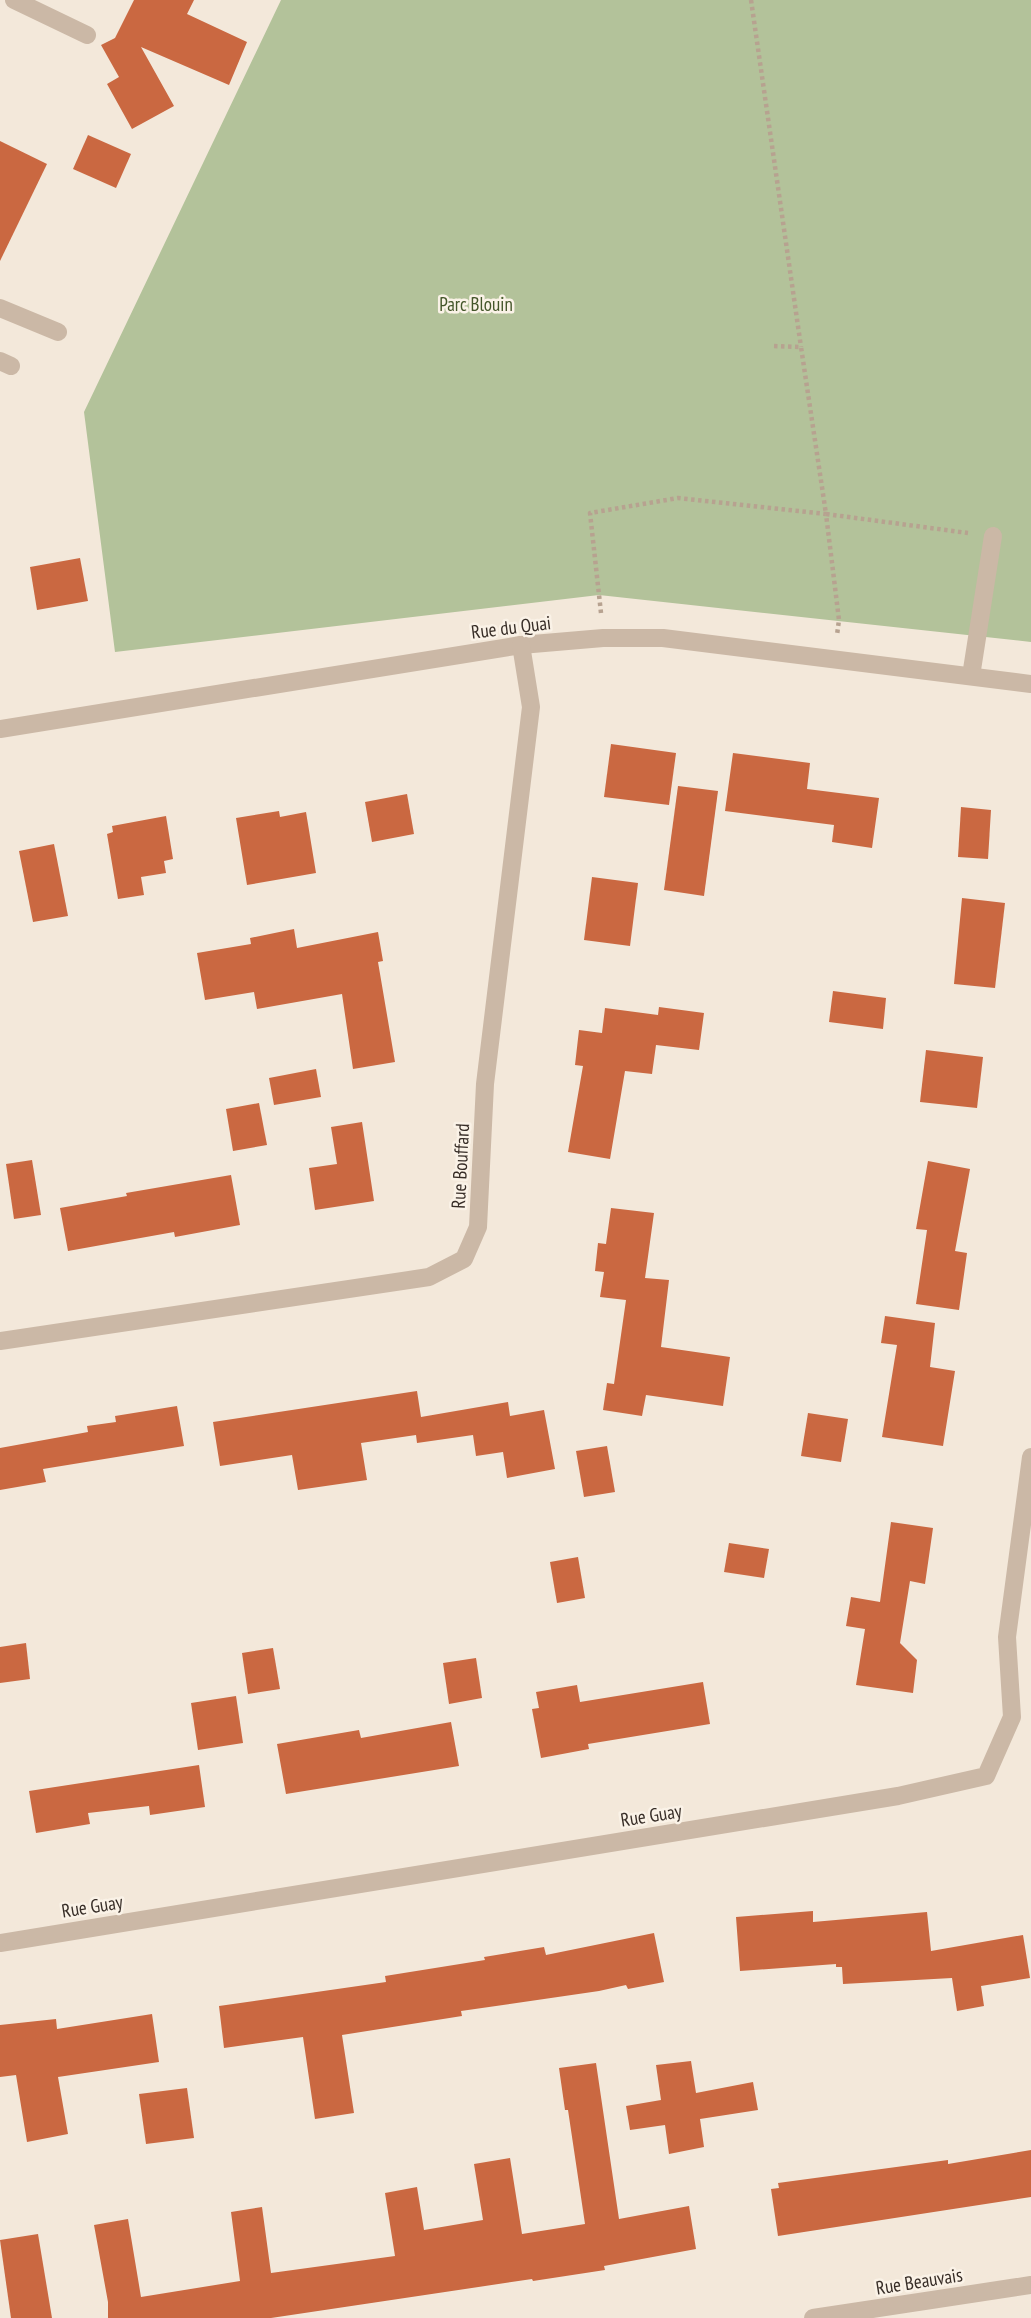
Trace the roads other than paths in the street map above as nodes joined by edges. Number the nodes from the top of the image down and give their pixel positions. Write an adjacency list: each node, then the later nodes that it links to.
1 (14, 0): 2 (street)
2 (87, 35)
3 (0, 308): 4 (street)
4 (58, 332)
5 (993, 536): 7 (street)
6 (521, 645): 7 (street, Rue du Quai); 9 (street, Rue du Quai); 10 (street, Rue Bouffard)
7 (971, 676): 8 (street, Rue du Quai)
8 (1031, 684)
9 (0, 729)
10 (0, 1341)
11 (1031, 1457): 12 (street, Rue Guay)
12 (0, 1943)
13 (1031, 2285): 14 (street, Rue Beauvais)
14 (813, 2318)

